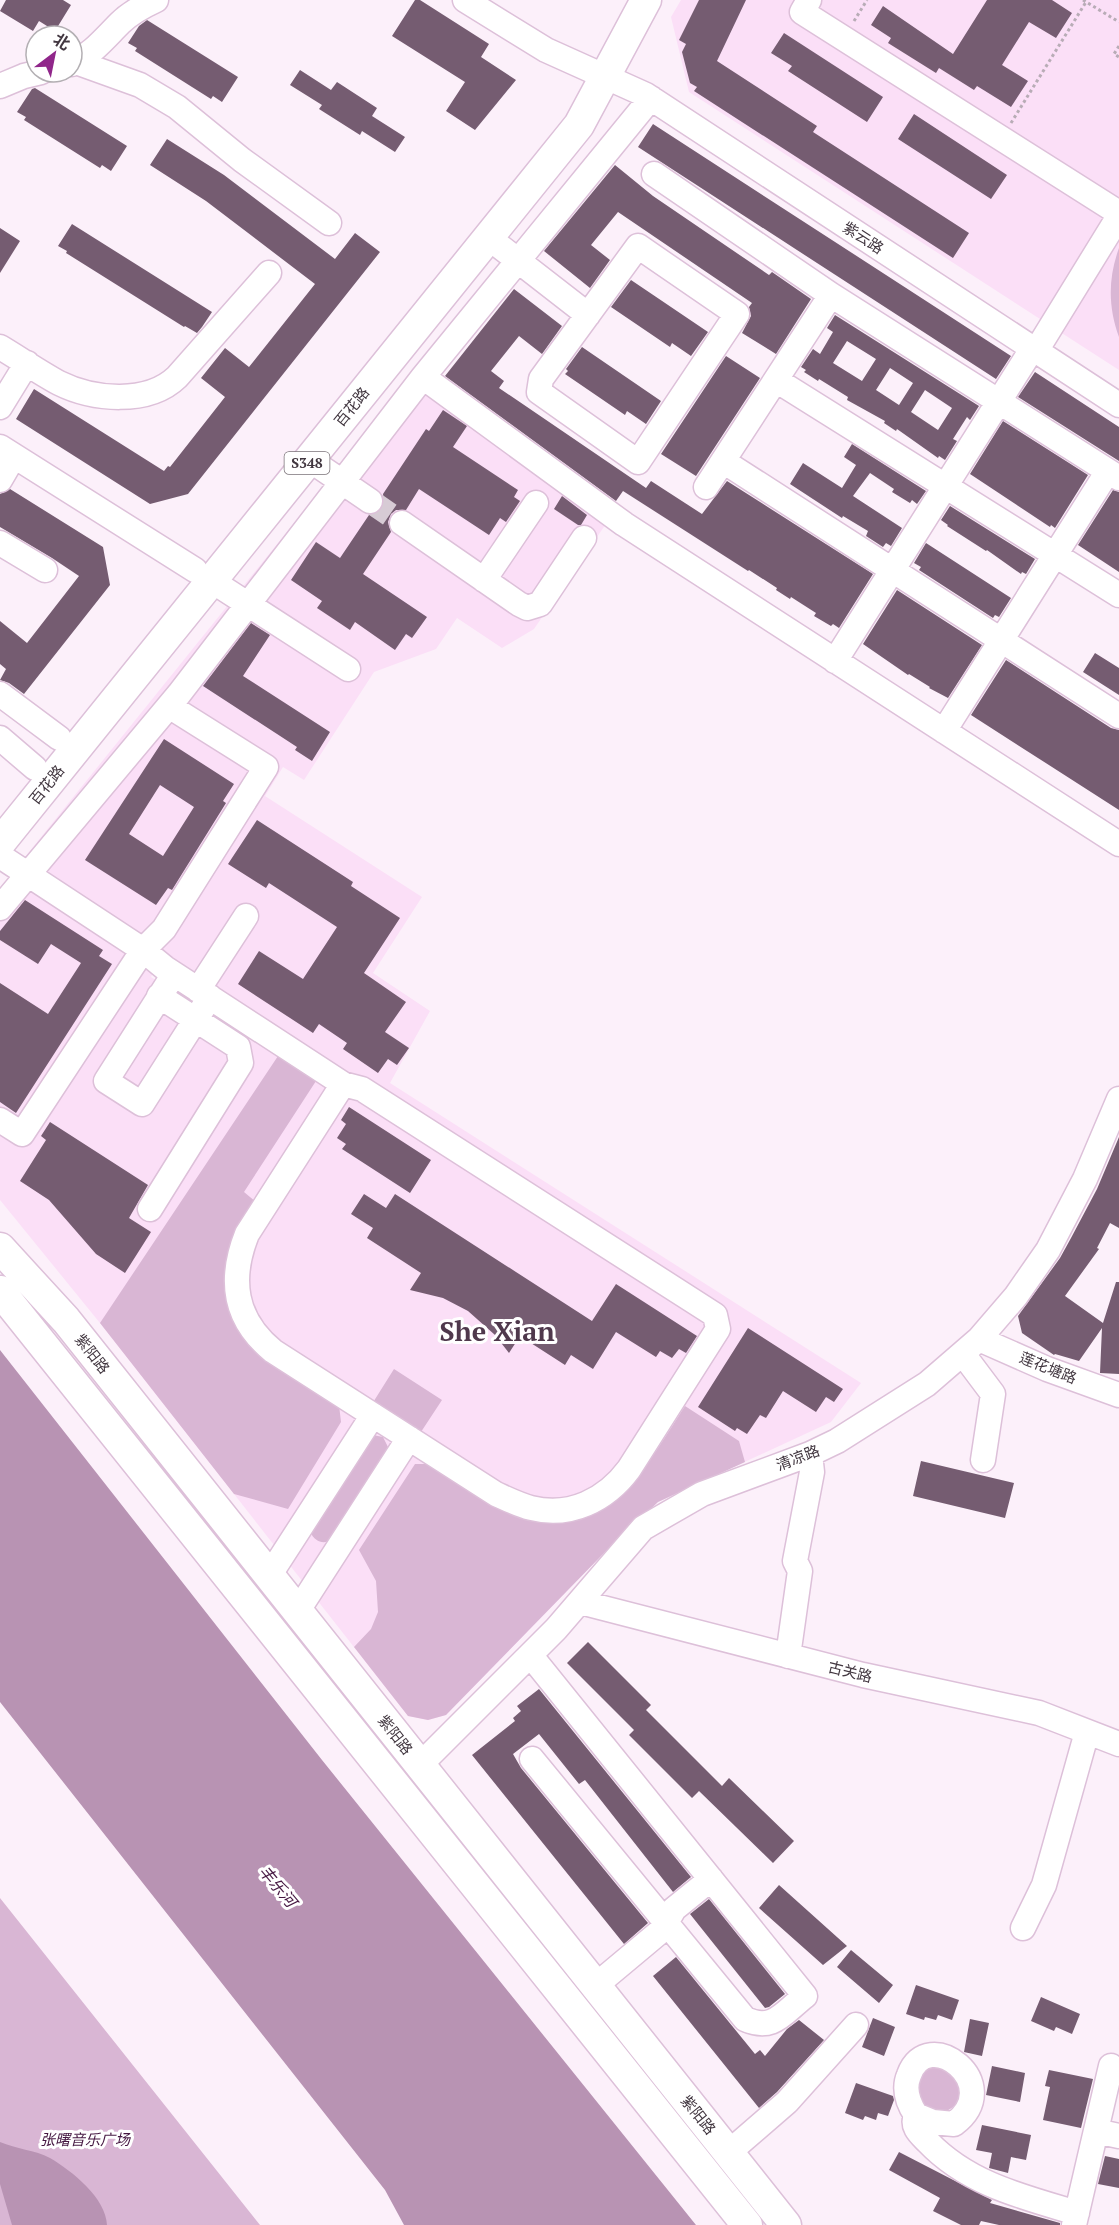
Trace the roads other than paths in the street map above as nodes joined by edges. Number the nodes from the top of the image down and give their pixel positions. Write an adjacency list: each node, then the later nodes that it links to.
1 (156, 0): 5 (street)
2 (465, 0): 8 (street, 紫云路)
3 (646, 0): 8 (main road, 百花路 / S348)
4 (809, 0): 12 (street)
5 (84, 56)
6 (84, 66): 13 (street)
7 (24, 76): 9 (street)
8 (604, 77): 10 (street, 紫云路); 14 (main road, 百花路 / S348); 43 (main road, 百花路 / S348)
9 (0, 87)
10 (651, 98): 15 (street); 20 (street, 紫云路)
11 (654, 174): 17 (street)
12 (1119, 214): 20 (street)
13 (329, 223)
14 (489, 238): 15 (street); 28 (main road, 百花路 / S348)
15 (518, 261): 18 (street); 22 (street)
16 (270, 273): 21 (street)
17 (831, 295): 23 (street); 24 (street)
18 (588, 315): 18 (street)
19 (0, 347): 21 (street)
20 (1034, 350): 24 (street); 25 (street, 紫云路)
21 (27, 363): 26 (street)
22 (423, 377): 32 (street); 48 (street)
23 (776, 380): 29 (street); 33 (street)
24 (999, 402): 30 (street); 33 (street)
25 (1119, 405)
26 (0, 407)
27 (7, 452): 31 (street); 43 (street)
28 (309, 460): 32 (street); 43 (main road, 百花路 / S348)
29 (723, 461): 34 (street); 42 (street)
30 (1114, 475): 40 (street)
31 (0, 480)
32 (342, 482): 35 (street); 46 (street)
33 (945, 486): 40 (street); 42 (street)
34 (706, 487)
35 (370, 501)
36 (536, 503): 44 (street)
37 (402, 524): 44 (street)
38 (584, 538): 44 (street)
39 (0, 543): 41 (street)
40 (1055, 555): 45 (street); 47 (street)
41 (45, 570)
42 (893, 570): 47 (street); 48 (street)
43 (203, 576): 46 (street); 55 (main road, 百花路 / S348); 58 (main road, 百花路 / S348)
44 (484, 580)
45 (1119, 596)
46 (247, 604): 49 (street); 51 (street)
47 (1001, 640): 52 (street); 53 (street)
48 (835, 661): 53 (street)
49 (348, 669)
50 (0, 694): 55 (street)
51 (169, 706): 61 (street); 64 (street)
52 (1119, 716)
53 (944, 731): 59 (street)
54 (0, 738): 56 (street)
55 (59, 738): 56 (main road, 百花路 / S348)
56 (35, 768): 57 (main road, 百花路 / S348)
57 (0, 811)
58 (0, 843)
59 (1119, 844)
60 (0, 856): 61 (street)
61 (28, 874): 62 (street); 64 (street)
62 (0, 908)
63 (246, 916): 66 (street)
64 (143, 950): 65 (street); 71 (street)
65 (174, 974): 66 (street); 67 (street)
66 (204, 994): 68 (street); 69 (street)
67 (159, 996): 68 (street); 68 (street)
68 (196, 1020): 72 (street)
69 (343, 1084): 77 (street); 78 (street)
70 (1119, 1099): 75 (street, 清凉路)
71 (0, 1120)
72 (150, 1209)
73 (0, 1248): 81 (main road, 紫阳路)
74 (0, 1291): 100 (main road, 紫阳路)
75 (971, 1346): 76 (street, 莲花塘路); 79 (street, 清凉路); 80 (street)
76 (1119, 1395)
77 (373, 1415): 78 (street); 81 (street)
78 (409, 1438): 83 (street)
79 (810, 1454): 82 (street, 清凉路); 85 (street)
80 (984, 1460)
81 (269, 1576): 83 (main road, 紫阳路)
82 (580, 1602): 84 (street, 清凉路); 85 (street, 古关路)
83 (297, 1612): 89 (main road, 紫阳路)
84 (531, 1656): 89 (street, 清凉路); 90 (street)
85 (788, 1656): 86 (street, 古关路)
86 (1087, 1732): 87 (street, 古关路); 92 (street)
87 (1119, 1744)
88 (532, 1760): 91 (street)
89 (419, 1766): 93 (main road, 紫阳路)
90 (711, 1879): 91 (street); 91 (street)
91 (666, 1922): 93 (street)
92 (1023, 1928)
93 (595, 1986): 98 (main road, 紫阳路)
94 (856, 2025): 98 (street)
95 (1111, 2066): 97 (street)
96 (916, 2115): 99 (street)
97 (1107, 2134): 99 (street)
98 (728, 2153): 101 (main road, 紫阳路)
99 (1075, 2219)
100 (747, 2225)
101 (786, 2225)

